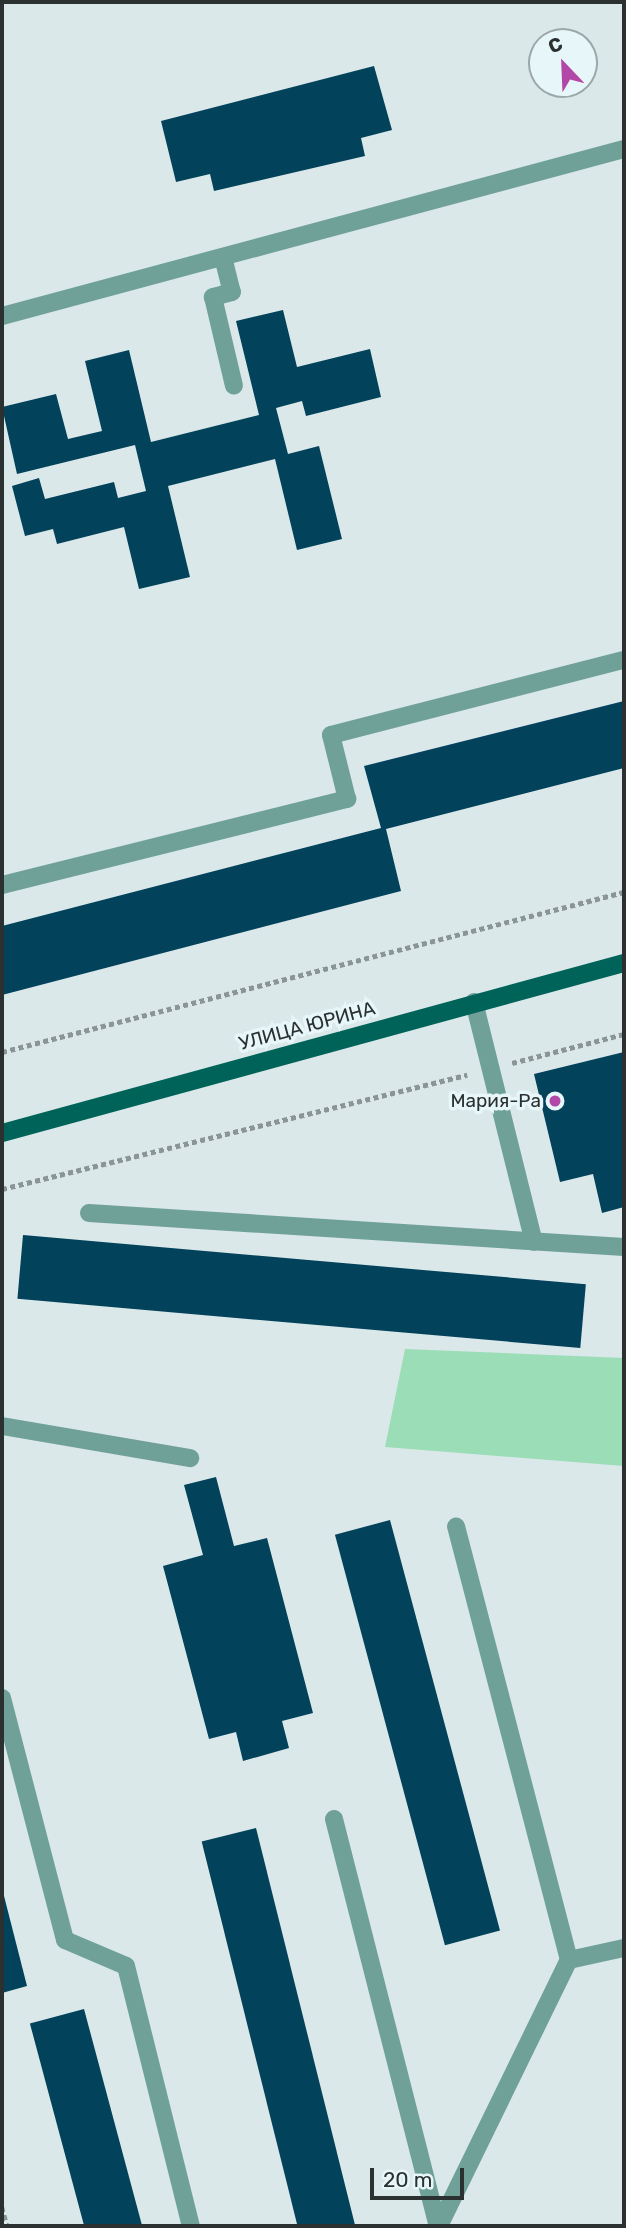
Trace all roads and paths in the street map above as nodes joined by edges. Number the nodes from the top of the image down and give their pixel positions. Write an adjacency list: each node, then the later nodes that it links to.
1 (624, 149): 2 (lane)
2 (223, 257): 3 (lane); 4 (lane)
3 (2, 316)
4 (234, 386)
5 (624, 660): 6 (lane)
6 (2, 885)
7 (624, 892): 11 (path)
8 (624, 963): 9 (main road, УЛИЦА ЮРИНА)
9 (474, 1002): 12 (lane); 13 (main road, УЛИЦА ЮРИНА)
10 (624, 1034): 12 (path)
11 (2, 1052)
12 (489, 1069): 14 (path); 16 (lane)
13 (2, 1133)
14 (2, 1189)
15 (89, 1213): 16 (lane)
16 (534, 1242): 17 (lane)
17 (624, 1248)
18 (2, 1426): 19 (lane)
19 (190, 1458)
20 (456, 1526): 24 (lane)
21 (2, 1698): 27 (lane)
22 (334, 1819): 28 (lane)
23 (624, 1948): 24 (lane)
24 (569, 1960): 28 (lane)
25 (2, 2207): 26 (path)
26 (7, 2226)
27 (191, 2226)
28 (438, 2226)

